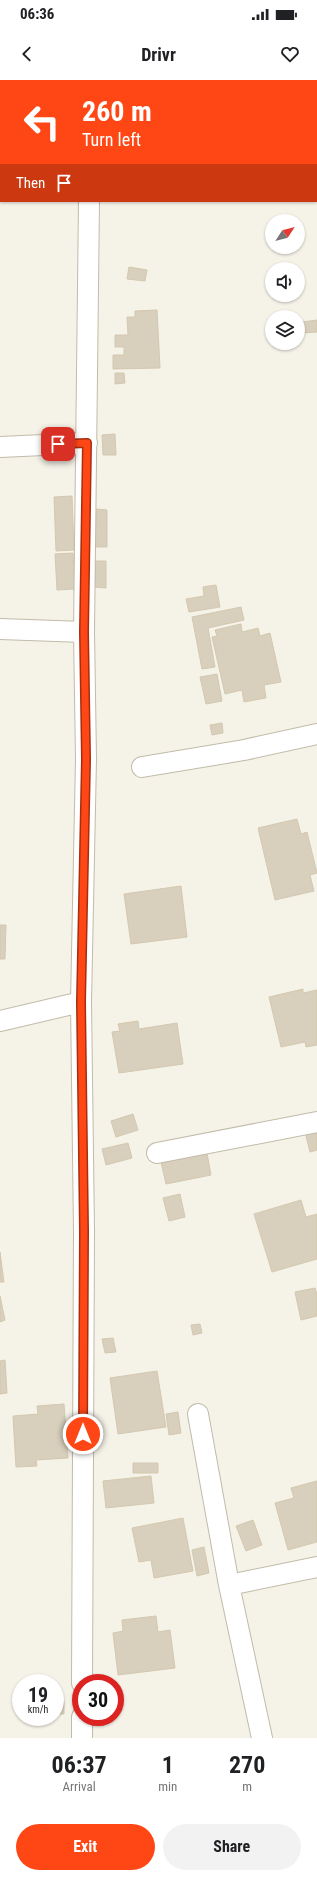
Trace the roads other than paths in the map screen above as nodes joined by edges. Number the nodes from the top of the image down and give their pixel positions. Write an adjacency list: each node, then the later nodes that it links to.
1 (89, 202): 2 (street)
2 (87, 443): 3 (street); 5 (street)
3 (0, 447)
4 (0, 629): 5 (street)
5 (84, 632): 8 (street)
6 (317, 734): 7 (street)
7 (142, 767)
8 (81, 1002): 9 (street); 15 (street)
9 (0, 1021)
10 (317, 1122): 11 (street)
11 (157, 1153)
12 (198, 1414): 14 (street)
13 (317, 1568): 14 (street)
14 (229, 1585): 18 (street)
15 (82, 1674)
16 (82, 1726): 17 (street)
17 (82, 1738)
18 (262, 1738)

